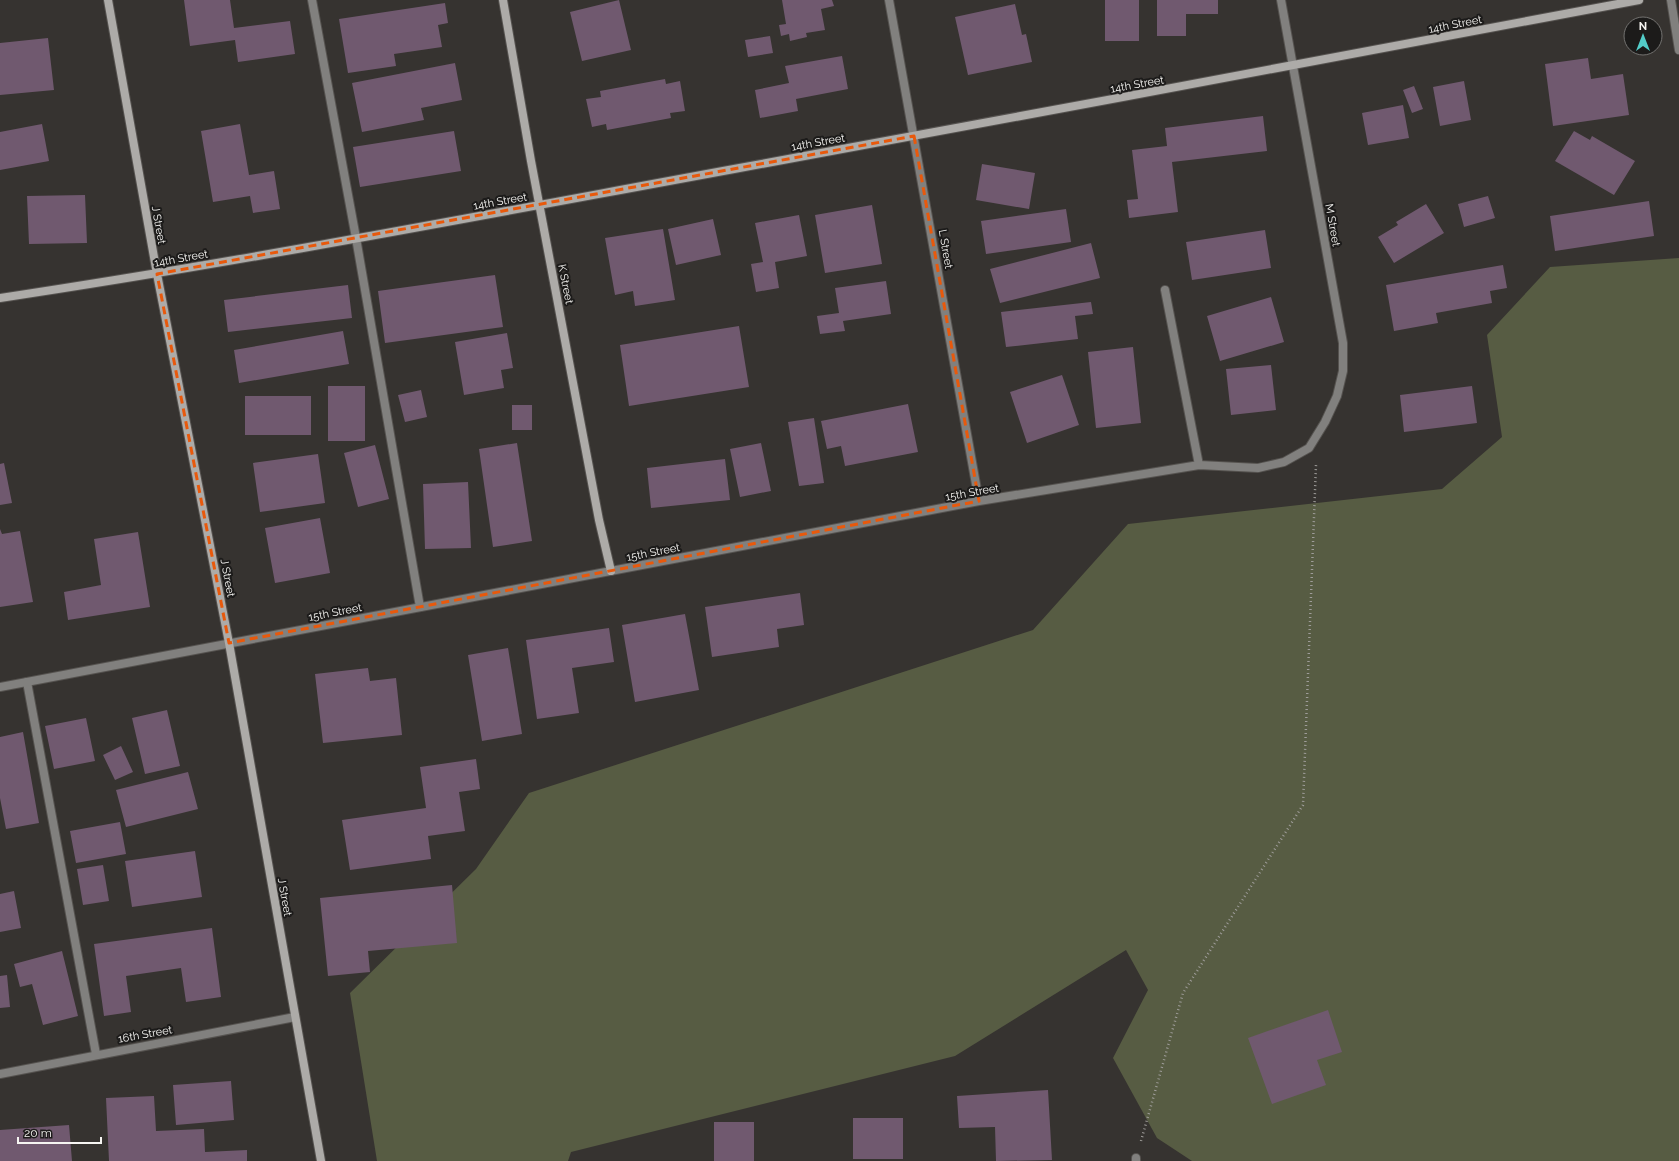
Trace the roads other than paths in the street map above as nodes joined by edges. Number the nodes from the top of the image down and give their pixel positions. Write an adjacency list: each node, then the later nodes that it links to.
1 (108, 0): 13 (street, J Street)
2 (312, 0): 12 (street)
3 (503, 0): 11 (street, K Street)
4 (889, 0): 10 (street, L Street)
5 (1281, 0): 9 (street, M Street)
6 (1639, 0): 9 (street, 14th Street)
7 (1671, 0): 8 (street)
8 (1679, 50)
9 (1293, 67): 10 (street, 14th Street); 16 (street, M Street)
10 (914, 136): 11 (street, 14th Street); 18 (street, L Street)
11 (540, 204): 12 (street, 14th Street); 19 (street, K Street)
12 (356, 238): 13 (street, 14th Street); 20 (street)
13 (157, 274): 15 (street, 14th Street); 21 (street, J Street)
14 (1165, 290): 17 (street)
15 (0, 298)
16 (1309, 448): 17 (street, 15th Street)
17 (1199, 465): 18 (street, 15th Street)
18 (979, 502): 19 (street, 15th Street)
19 (611, 571): 20 (street, 15th Street)
20 (420, 607): 21 (street, 15th Street)
21 (229, 643): 22 (street, 15th Street); 24 (street, J Street)
22 (27, 682): 23 (street, 15th Street); 25 (street)
23 (0, 687)
24 (295, 1017): 25 (street, 16th Street); 27 (street, J Street)
25 (96, 1054): 26 (street, 16th Street)
26 (0, 1074)
27 (321, 1161)

